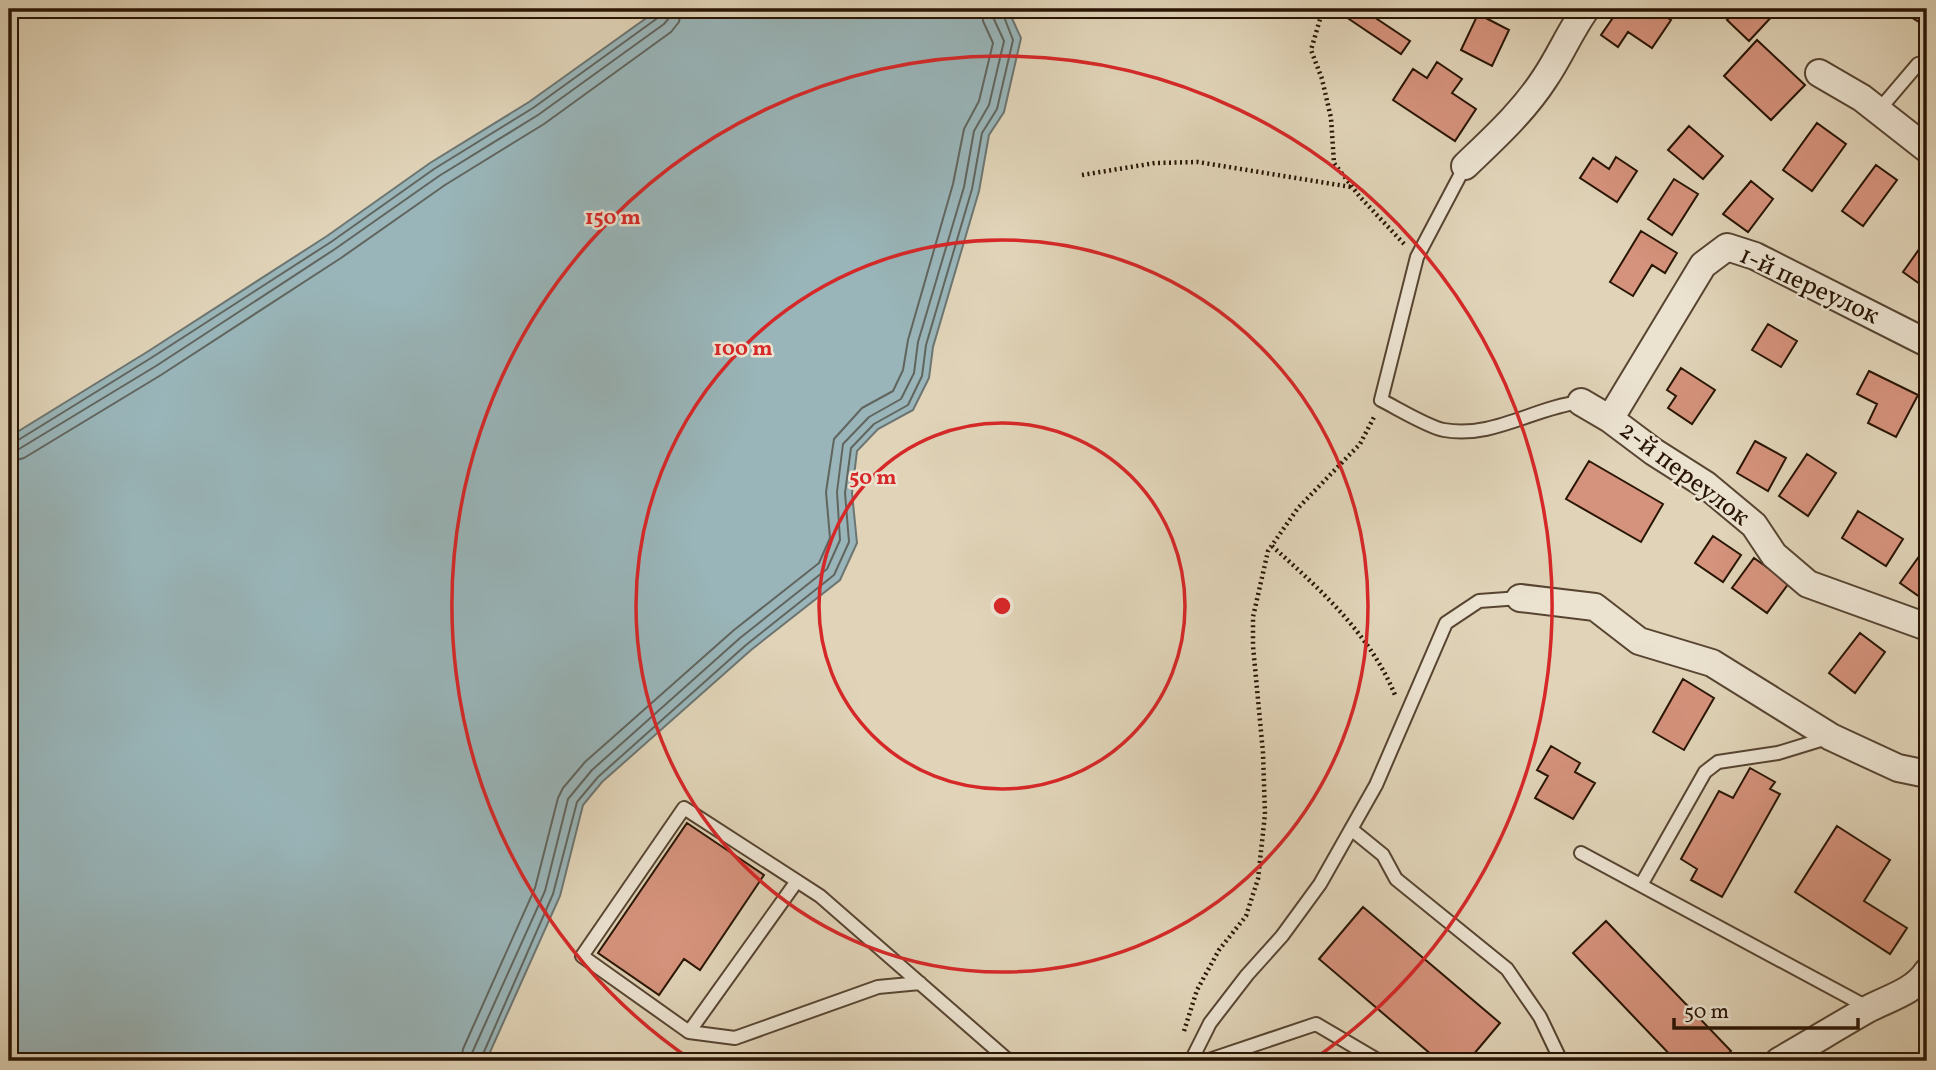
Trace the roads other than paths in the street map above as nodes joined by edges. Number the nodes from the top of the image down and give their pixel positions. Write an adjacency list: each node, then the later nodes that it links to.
1 (1586, 9): 6 (street)
2 (1927, 61): 4 (lane)
3 (1819, 73): 4 (street)
4 (1878, 111): 5 (street)
5 (1927, 149)
6 (1465, 166): 8 (lane)
7 (1927, 344): 9 (street, 1-й переулок)
8 (1581, 402): 9 (street, 2-й переулок)
9 (1610, 419): 11 (street, 2-й переулок)
10 (1520, 598): 12 (street); 14 (lane)
11 (1927, 627)
12 (1831, 737): 13 (street); 17 (lane)
13 (1927, 774)
14 (1351, 829): 23 (lane); 26 (lane)
15 (1581, 853): 17 (lane)
16 (797, 881): 18 (lane); 21 (lane); 21 (lane)
17 (1641, 885): 20 (lane)
18 (920, 983): 21 (lane); 22 (lane)
19 (1922, 985): 20 (street)
20 (1870, 1009): 27 (street)
21 (689, 1032)
22 (1009, 1061)
23 (1191, 1061)
24 (1206, 1061): 25 (lane)
25 (1379, 1061)
26 (1561, 1061)
27 (1779, 1061)

